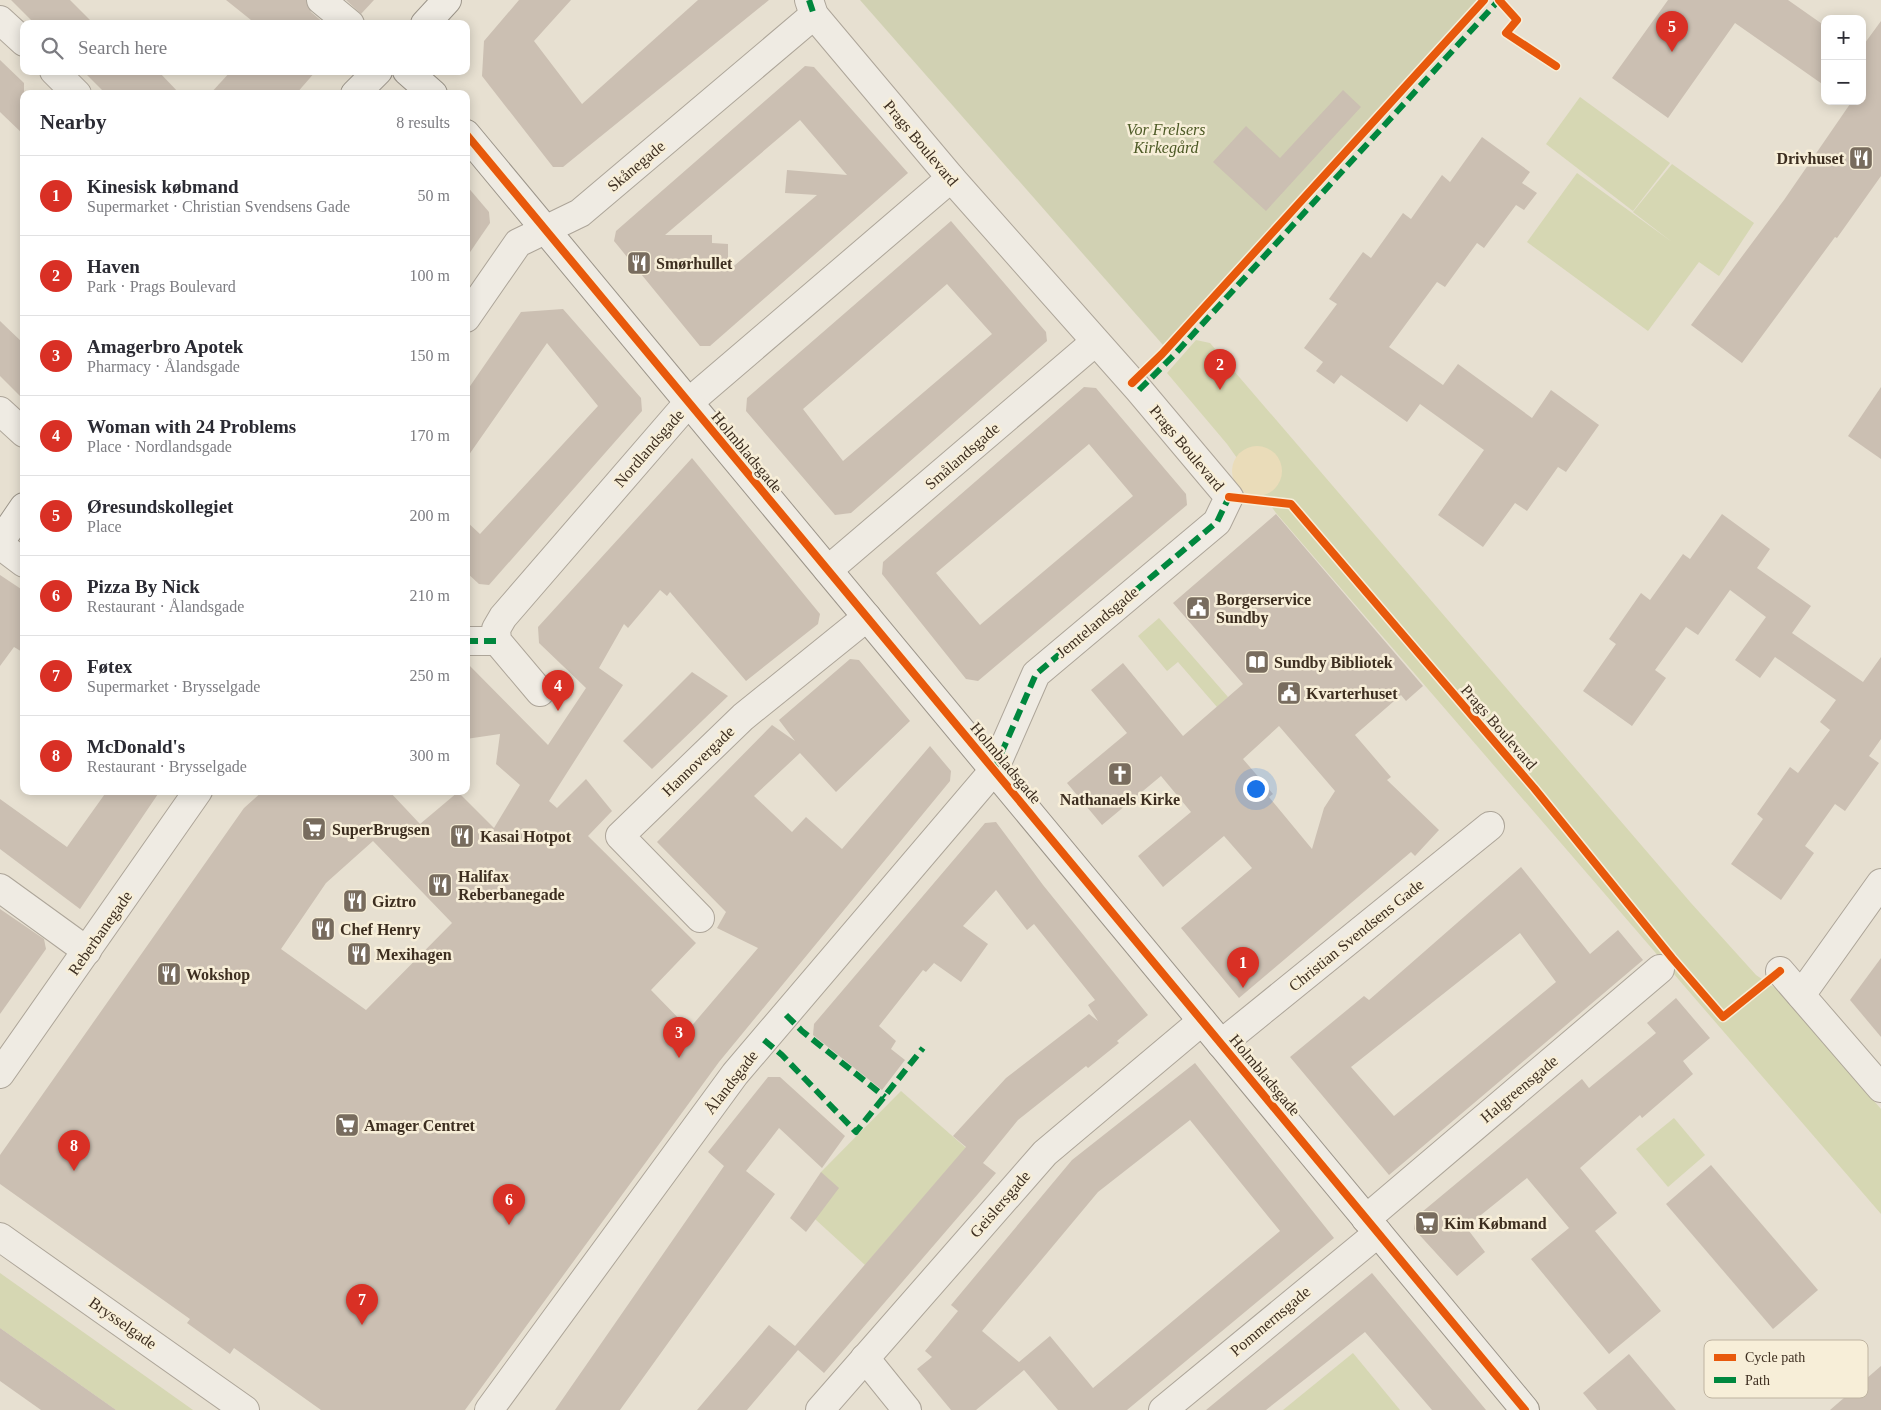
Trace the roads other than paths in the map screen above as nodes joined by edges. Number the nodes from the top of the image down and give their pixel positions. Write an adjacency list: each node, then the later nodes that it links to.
1 (321, 0): 5 (street)
2 (446, 0): 6 (street)
3 (811, 8): 15 (street, Prags Boulevard); 16 (street, Skånegade)
4 (0, 20): 7 (street)
5 (345, 20)
6 (428, 20)
7 (20, 38)
8 (58, 75): 11 (street)
9 (374, 75): 12 (street)
10 (412, 75): 13 (street)
11 (73, 90)
12 (359, 90)
13 (428, 90)
14 (470, 139): 16 (street, Holmbladsgade)
15 (951, 178): 18 (street, Prags Boulevard); 19 (street, Nordlandsgade)
16 (546, 231): 17 (street, Skånegade); 19 (street, Holmbladsgade)
17 (470, 312)
18 (1095, 342): 22 (street, Prags Boulevard); 26 (street, Smålandsgade)
19 (688, 403): 26 (street, Holmbladsgade); 29 (street, Nordlandsgade)
20 (0, 411): 21 (street)
21 (20, 429)
22 (1229, 497): 31 (street, Jemtelandsgade)
23 (20, 513): 24 (street)
24 (0, 543): 25 (street)
25 (20, 560)
26 (828, 570): 27 (street, Holmbladsgade)
27 (867, 616): 31 (street, Holmbladsgade); 36 (street, Hannovergade)
28 (470, 641): 29 (street)
29 (496, 641): 30 (street)
30 (540, 692)
31 (994, 770): 41 (street, Holmbladsgade); 49 (street, Ålandsgade)
32 (195, 795): 37 (street, Reberbanegade)
33 (1490, 826): 42 (street, Christian Svendsens Gade)
34 (1881, 883): 40 (street)
35 (0, 888): 37 (street)
36 (700, 918)
37 (87, 951): 43 (street, Reberbanegade)
38 (1660, 969): 45 (street, Halgreensgade)
39 (1780, 971): 40 (street)
40 (1801, 995): 44 (street)
41 (1202, 1020): 42 (street, Holmbladsgade); 47 (street, Geislersgade)
42 (1221, 1044): 45 (street, Holmbladsgade)
43 (0, 1074)
44 (1881, 1088)
45 (1372, 1226): 52 (street, Pommernsgade); 53 (street, Holmbladsgade)
46 (0, 1237): 48 (street, Brysselgade)
47 (864, 1358): 50 (street, Geislersgade); 51 (street)
48 (245, 1410)
49 (490, 1410)
50 (820, 1410)
51 (907, 1410)
52 (1163, 1410)
53 (1525, 1410)

